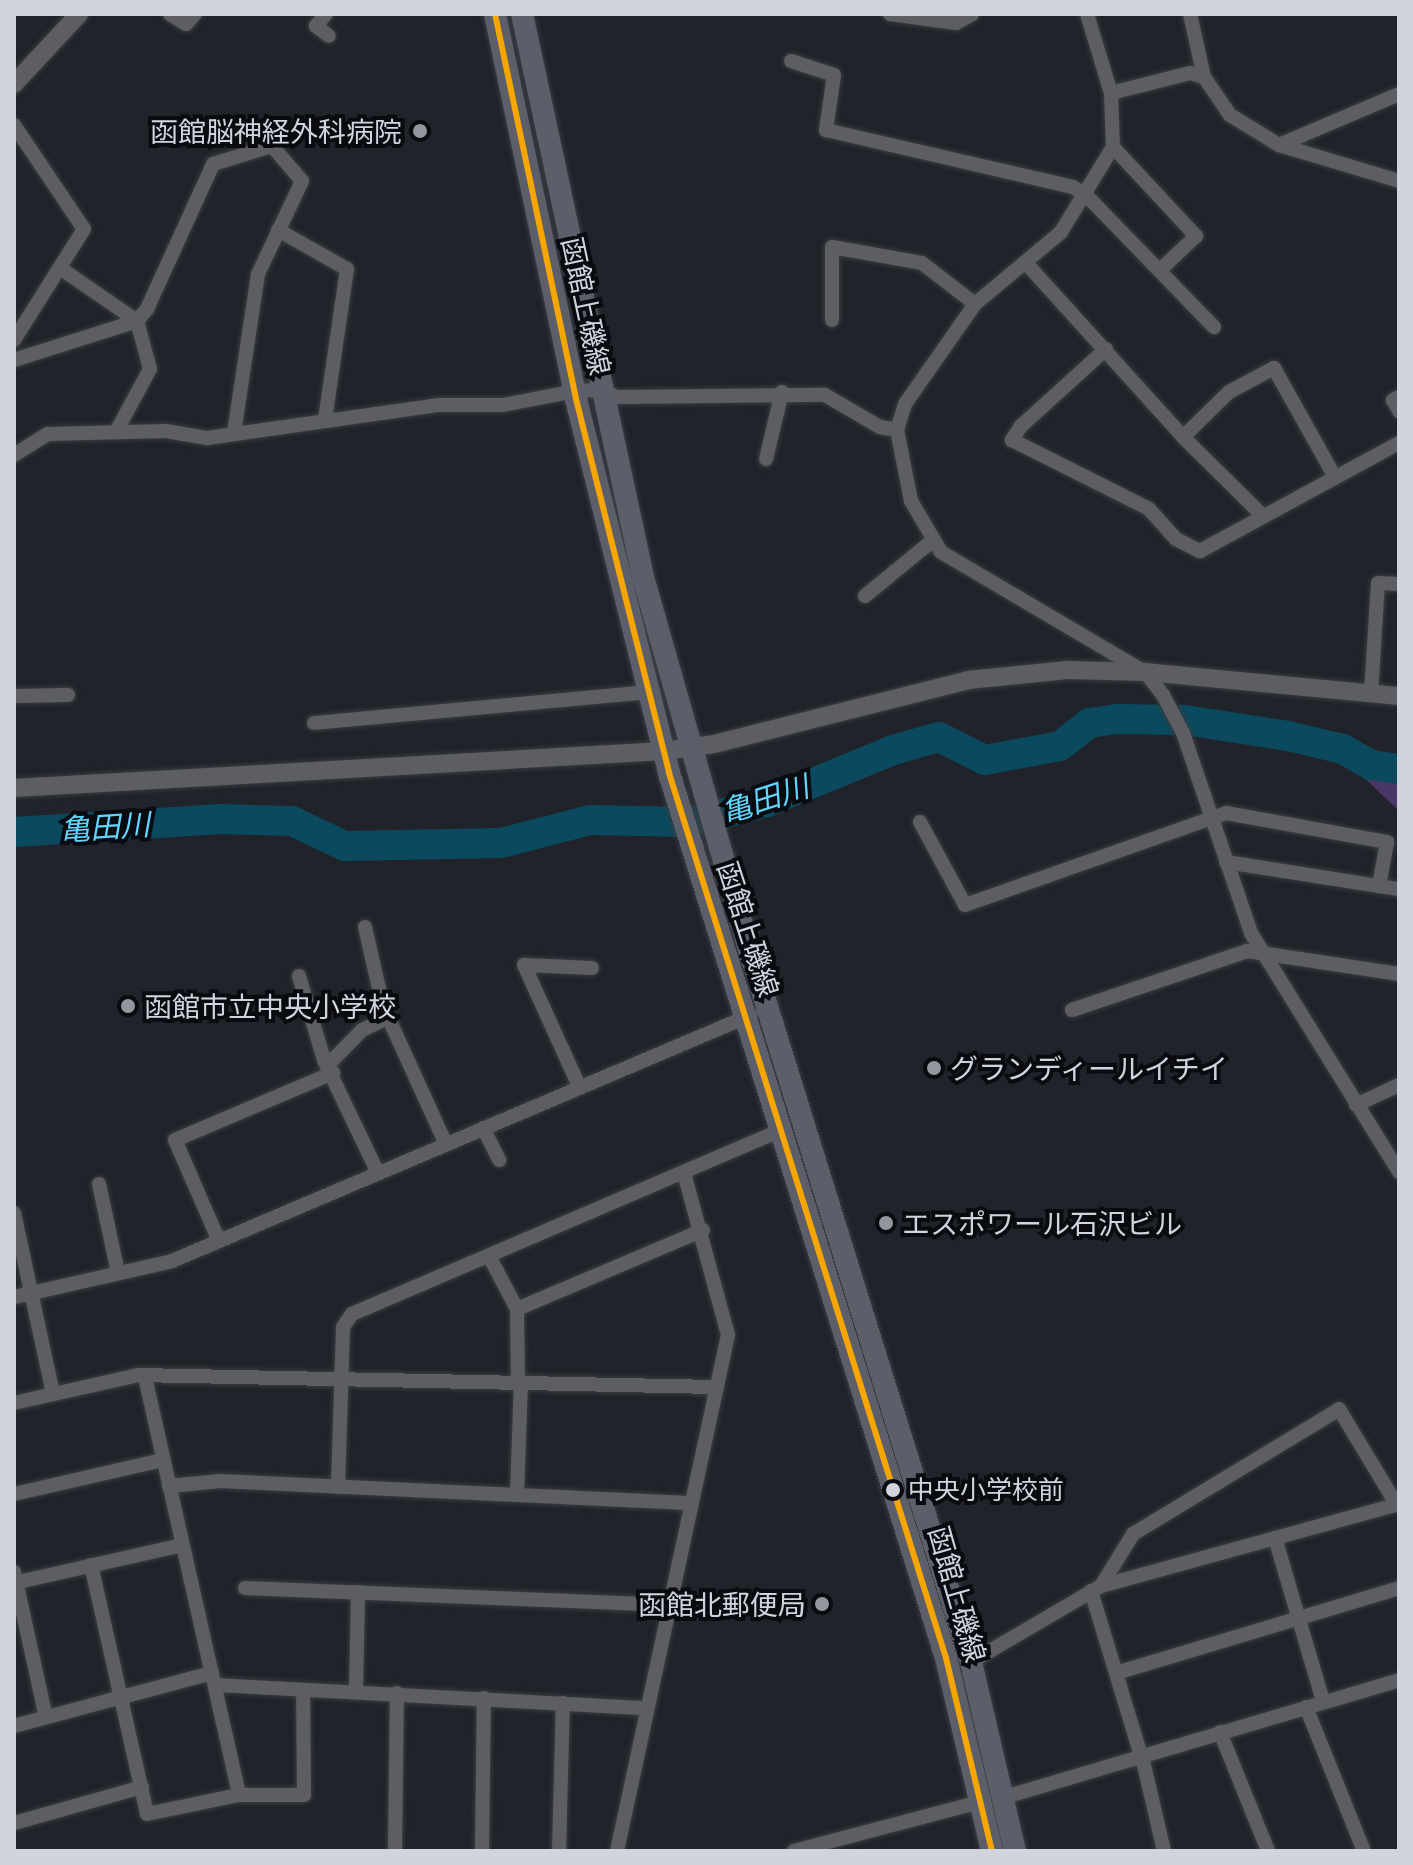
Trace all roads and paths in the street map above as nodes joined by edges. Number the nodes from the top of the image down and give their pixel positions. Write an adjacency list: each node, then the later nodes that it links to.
1 (79, 14): 14 (street)
2 (170, 14): 3 (street)
3 (195, 14)
4 (326, 14): 11 (street)
5 (495, 14): 34 (main road, 函館上磯線)
6 (522, 14): 33 (main road, 函館上磯線)
7 (890, 14): 8 (street)
8 (972, 14)
9 (1087, 14): 15 (street)
10 (1190, 14): 13 (street)
11 (329, 36)
12 (791, 61): 21 (street)
13 (1204, 77): 15 (street); 18 (street)
14 (14, 84)
15 (1111, 93): 19 (street)
16 (1399, 94): 18 (street)
17 (14, 125): 24 (street)
18 (1279, 145): 20 (street)
19 (1113, 147): 21 (street); 25 (street)
20 (1399, 181)
21 (1086, 195): 23 (street); 25 (street)
22 (278, 230): 28 (street); 38 (street); 41 (street)
23 (1026, 263): 26 (street); 31 (street)
24 (60, 268): 28 (street); 30 (street)
25 (1160, 270): 29 (street)
26 (975, 304): 27 (street); 39 (street)
27 (832, 320)
28 (137, 321): 32 (street); 40 (street)
29 (1214, 327)
30 (14, 340)
31 (1106, 349): 42 (street); 47 (street)
32 (14, 360)
33 (601, 390): 34 (street); 35 (street); 58 (main road, 函館上磯線)
34 (575, 391): 38 (street); 52 (main road, 函館上磯線)
35 (782, 392): 39 (street); 45 (street)
36 (1399, 397): 37 (street)
37 (1399, 411)
38 (325, 420): 41 (street)
39 (897, 430): 48 (street)
40 (116, 432): 41 (street); 44 (street)
41 (234, 433)
42 (1183, 437): 46 (street); 47 (street)
43 (1399, 443): 46 (street)
44 (14, 455)
45 (766, 459)
46 (1335, 477): 47 (street)
47 (1263, 516)
48 (932, 541): 50 (street); 51 (street)
49 (1399, 584): 53 (street)
50 (865, 596)
51 (1145, 672): 53 (street); 58 (street); 61 (street)
52 (648, 692): 57 (street); 59 (main road, 函館上磯線)
53 (1371, 694): 56 (street)
54 (68, 695): 55 (street)
55 (14, 696)
56 (1399, 696)
57 (314, 723)
58 (690, 748): 59 (street); 71 (main road, 函館上磯線)
59 (664, 751): 60 (street); 73 (main road, 函館上磯線)
60 (14, 788)
61 (1212, 816): 62 (street); 63 (street); 64 (street)
62 (920, 822)
63 (1226, 862): 64 (street); 67 (street)
64 (1379, 886): 65 (street)
65 (1399, 889)
66 (365, 927): 74 (street)
67 (1261, 951): 69 (street); 72 (street); 78 (street)
68 (592, 968): 77 (street)
69 (1399, 974)
70 (299, 976): 75 (street)
71 (768, 1009): 73 (street); 118 (main road, 函館上磯線)
72 (1072, 1010)
73 (746, 1017): 77 (street); 80 (main road, 函館上磯線)
74 (388, 1018): 75 (street); 81 (street)
75 (331, 1069): 84 (street); 89 (street)
76 (1399, 1085): 78 (street)
77 (579, 1086): 79 (street)
78 (1356, 1105): 83 (street)
79 (483, 1128): 81 (street); 82 (street)
80 (782, 1130): 85 (street); 137 (main road, 函館上磯線)
81 (446, 1144): 84 (street)
82 (499, 1160)
83 (1399, 1172)
84 (378, 1173): 89 (street)
85 (684, 1173): 88 (street); 90 (street)
86 (99, 1184): 91 (street)
87 (14, 1213): 92 (street)
88 (703, 1230): 94 (street); 98 (street)
89 (219, 1241): 91 (street)
90 (489, 1256): 94 (street); 96 (street)
91 (118, 1273): 92 (street)
92 (31, 1293): 93 (street); 99 (street)
93 (14, 1297)
94 (517, 1309): 97 (street)
95 (145, 1377): 96 (street); 99 (street); 101 (street)
96 (341, 1380): 97 (street); 103 (street)
97 (520, 1382): 98 (street); 105 (street)
98 (717, 1387): 106 (street)
99 (53, 1394): 100 (street)
100 (14, 1403)
101 (163, 1460): 102 (street); 104 (street)
102 (169, 1486): 103 (street); 109 (street)
103 (338, 1487): 105 (street)
104 (14, 1494)
105 (517, 1495): 106 (street)
106 (691, 1503): 116 (street)
107 (1398, 1505): 108 (street); 113 (street)
108 (1275, 1538): 113 (street); 117 (street)
109 (182, 1545): 110 (street); 120 (street)
110 (91, 1565): 111 (street); 125 (street)
111 (15, 1579): 131 (street)
112 (245, 1588): 115 (street)
113 (1096, 1588): 118 (street); 119 (street)
114 (1399, 1588): 117 (street)
115 (358, 1592): 116 (street); 123 (street)
116 (670, 1605): 130 (street)
117 (1298, 1619): 119 (street); 127 (street)
118 (971, 1662): 137 (main road, 函館上磯線)
119 (1116, 1673): 134 (street)
120 (214, 1679): 122 (street); 125 (street); 136 (street)
121 (1399, 1680): 127 (street)
122 (303, 1690): 123 (street); 136 (street)
123 (356, 1690): 124 (street)
124 (397, 1693): 126 (street); 139 (street)
125 (121, 1697): 131 (street); 135 (street)
126 (484, 1698): 128 (street); 140 (street)
127 (1323, 1701): 129 (street)
128 (563, 1703): 130 (street); 141 (street)
129 (1306, 1707): 133 (street); 148 (street)
130 (647, 1708): 142 (street)
131 (46, 1717): 132 (street)
132 (14, 1726)
133 (1220, 1732): 134 (street); 147 (street)
134 (1141, 1755): 137 (street); 146 (street)
135 (142, 1787): 136 (street); 138 (street)
136 (239, 1795)
137 (994, 1799): 143 (street); 144 (main road, 函館上磯線); 145 (main road, 函館上磯線)
138 (14, 1823)
139 (395, 1851)
140 (482, 1851)
141 (559, 1851)
142 (617, 1851)
143 (794, 1851)
144 (992, 1851)
145 (1015, 1851)
146 (1164, 1851)
147 (1268, 1851)
148 (1364, 1851)

